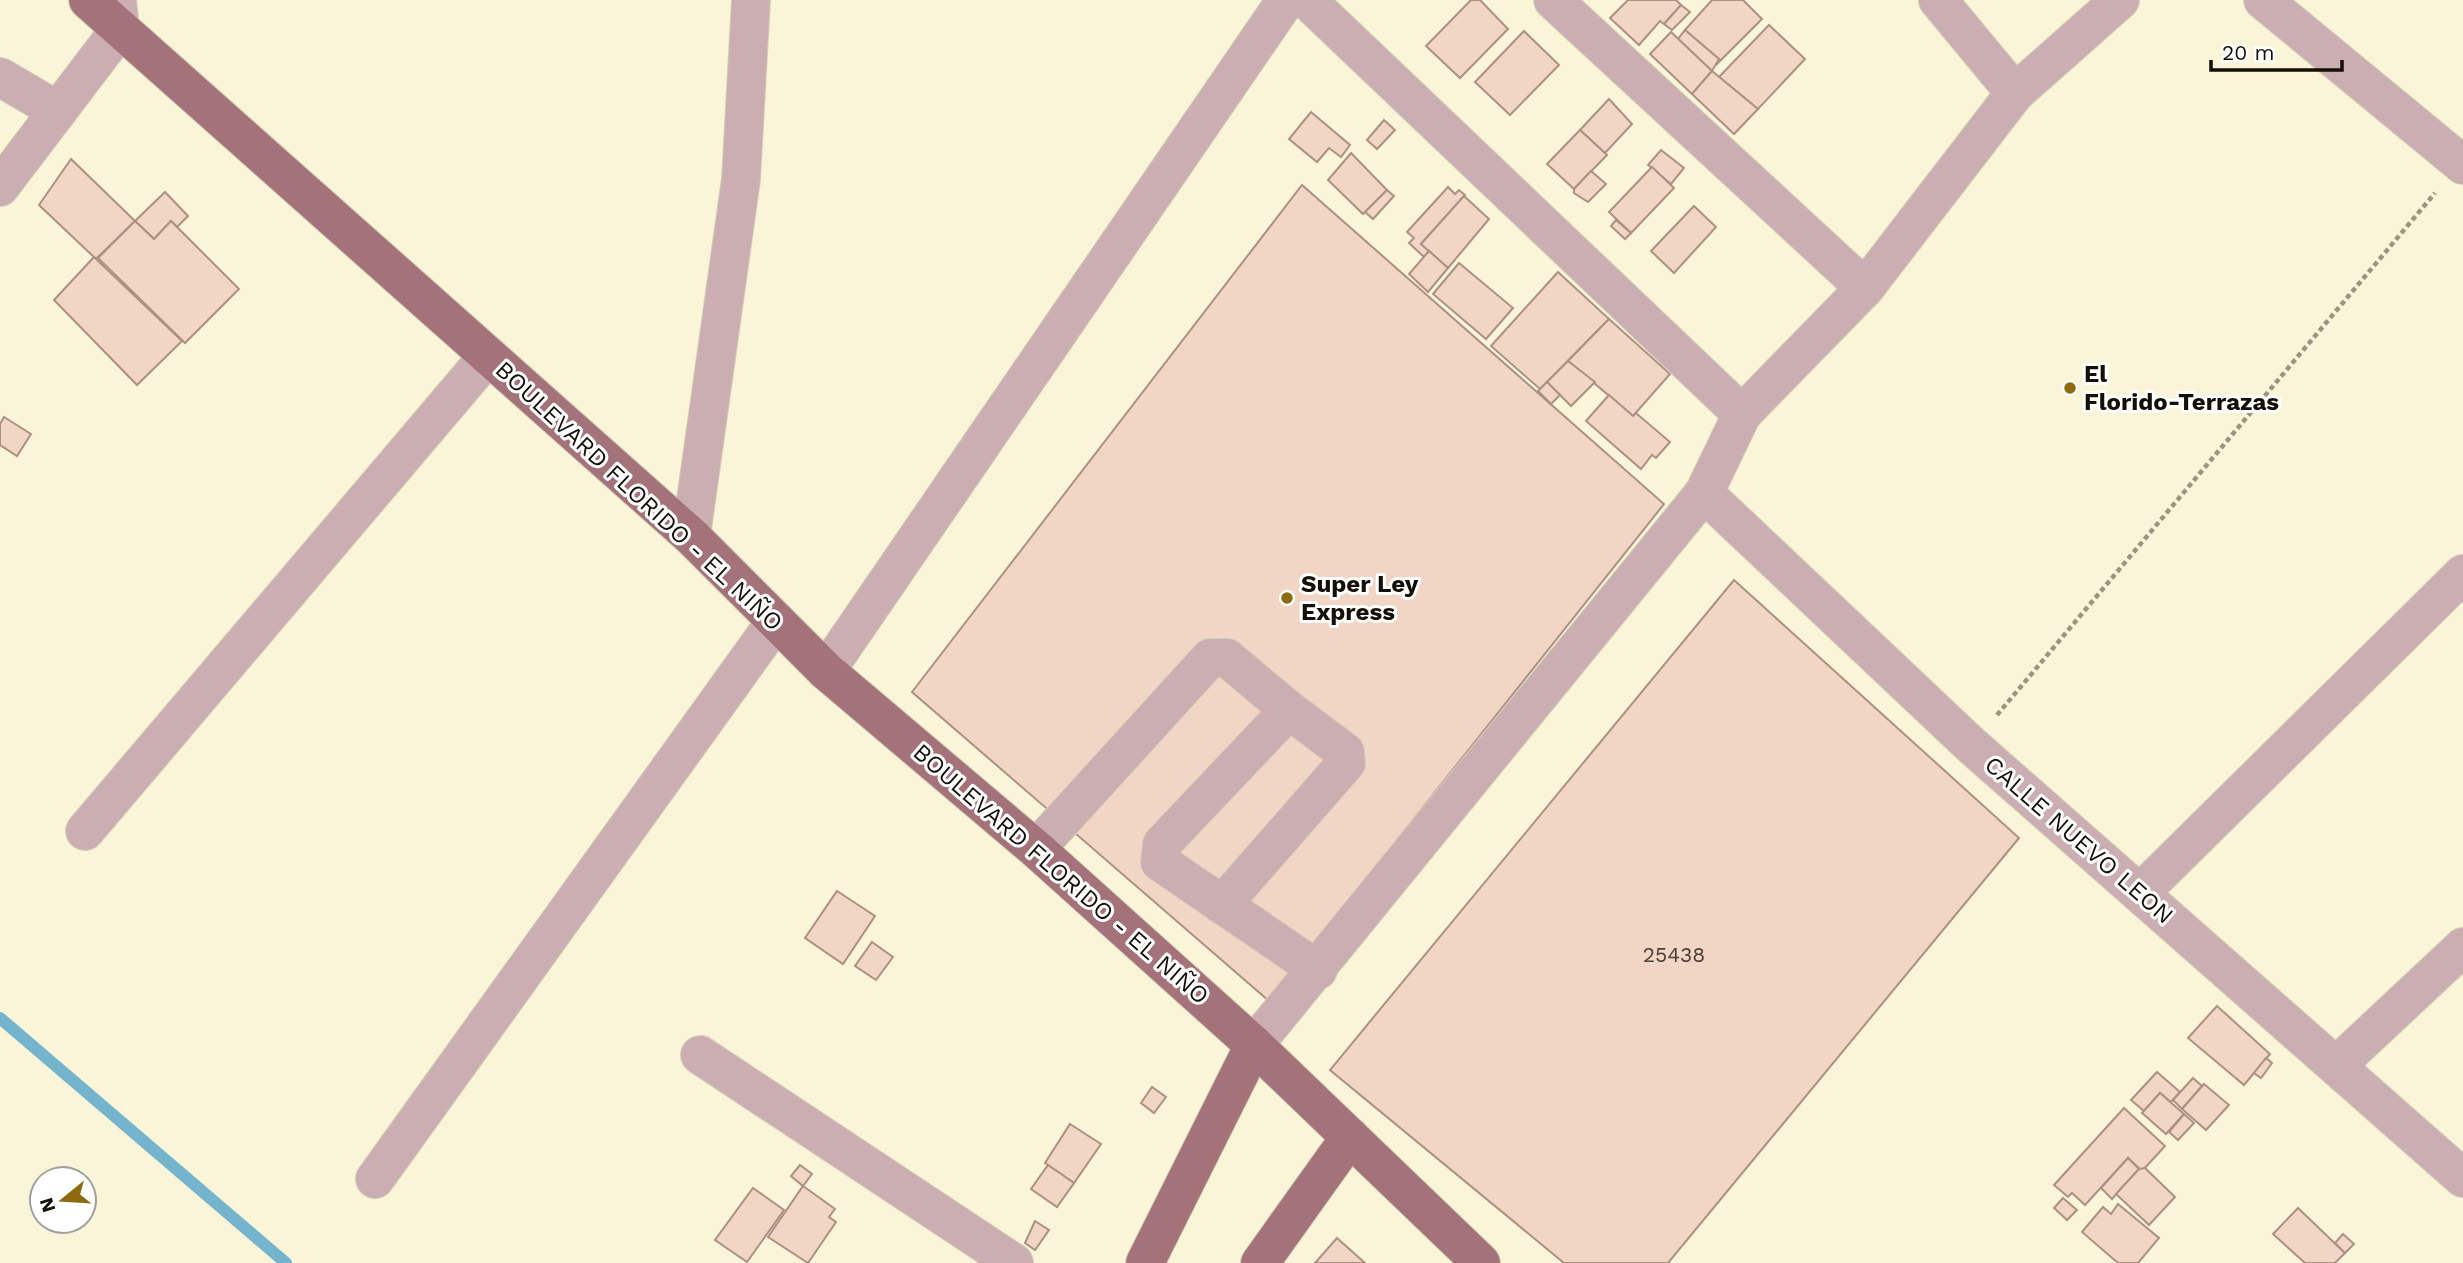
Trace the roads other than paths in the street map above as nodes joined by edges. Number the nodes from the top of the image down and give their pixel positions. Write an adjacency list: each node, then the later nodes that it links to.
1 (88, 0): 9 (main road, BOULEVARD FLORIDO - EL NIÑO)
2 (751, 0): 19 (street)
3 (1286, 0): 22 (street)
4 (1307, 0): 17 (street)
5 (1553, 0): 15 (street)
6 (1938, 0): 11 (street)
7 (2120, 0): 11 (street)
8 (2263, 0): 13 (street)
9 (119, 15): 12 (street); 16 (main road, BOULEVARD FLORIDO - EL NIÑO)
10 (0, 77): 12 (street)
11 (2015, 93): 15 (street)
12 (58, 111): 14 (street)
13 (2461, 164)
14 (0, 187)
15 (1865, 288): 17 (street)
16 (488, 356): 19 (main road, BOULEVARD FLORIDO - EL NIÑO); 24 (street)
17 (1742, 414): 18 (street)
18 (1704, 493): 26 (street, CALLE NUEVO LEON); 29 (street)
19 (691, 537): 21 (main road, BOULEVARD FLORIDO - EL NIÑO)
20 (2463, 574): 26 (street)
21 (776, 621): 22 (main road, BOULEVARD FLORIDO - EL NIÑO); 35 (street)
22 (826, 671): 25 (main road, BOULEVARD FLORIDO - EL NIÑO)
23 (1289, 710): 25 (street); 27 (street); 27 (street)
24 (85, 831)
25 (1036, 849): 30 (main road, BOULEVARD FLORIDO - EL NIÑO)
26 (2140, 893): 32 (street, CALLE NUEVO LEON)
27 (1222, 905): 29 (street)
28 (2463, 947): 32 (street)
29 (1318, 970): 30 (street)
30 (1254, 1045): 33 (main road, BOULEVARD FLORIDO - EL NIÑO); 37 (main road)
31 (700, 1055): 36 (street)
32 (2336, 1066): 34 (street, CALLE NUEVO LEON)
33 (1350, 1137): 38 (main road); 39 (main road, BOULEVARD FLORIDO - EL NIÑO)
34 (2463, 1178)
35 (374, 1179)
36 (1014, 1263)
37 (1145, 1263)
38 (1261, 1263)
39 (1481, 1263)

